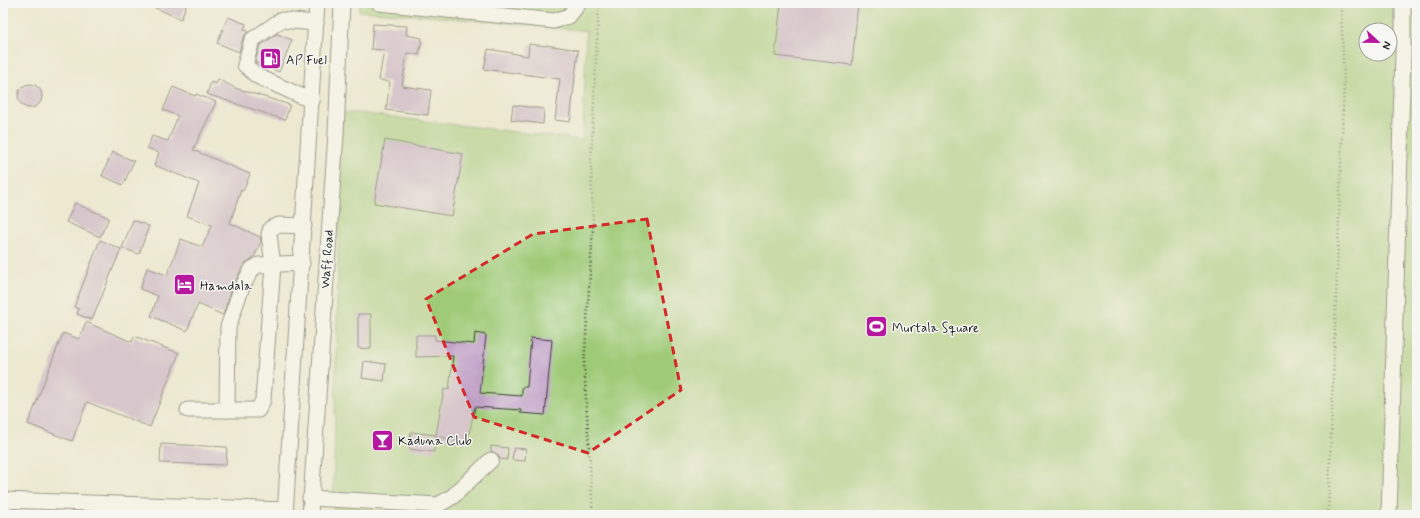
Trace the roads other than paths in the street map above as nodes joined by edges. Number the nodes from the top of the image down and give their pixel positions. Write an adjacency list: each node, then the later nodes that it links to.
1 (317, 3): 8 (street, Waff Road)
2 (342, 3): 16 (street, Waff Road)
3 (380, 3): 6 (street)
4 (578, 3): 7 (street)
5 (1403, 3): 20 (street)
6 (452, 7): 7 (street)
7 (486, 9)
8 (316, 23): 9 (street, Waff Road); 9 (street)
9 (312, 102): 10 (street, Waff Road)
10 (304, 226): 11 (street, Waff Road); 12 (street)
11 (302, 263): 12 (street); 18 (street, Waff Road)
12 (273, 265): 14 (street); 14 (street)
13 (188, 410): 14 (street)
14 (227, 410)
15 (491, 460): 16 (street)
16 (310, 498): 19 (street, Waff Road)
17 (3, 500): 18 (street)
18 (285, 512)
19 (310, 515)
20 (1389, 515)

